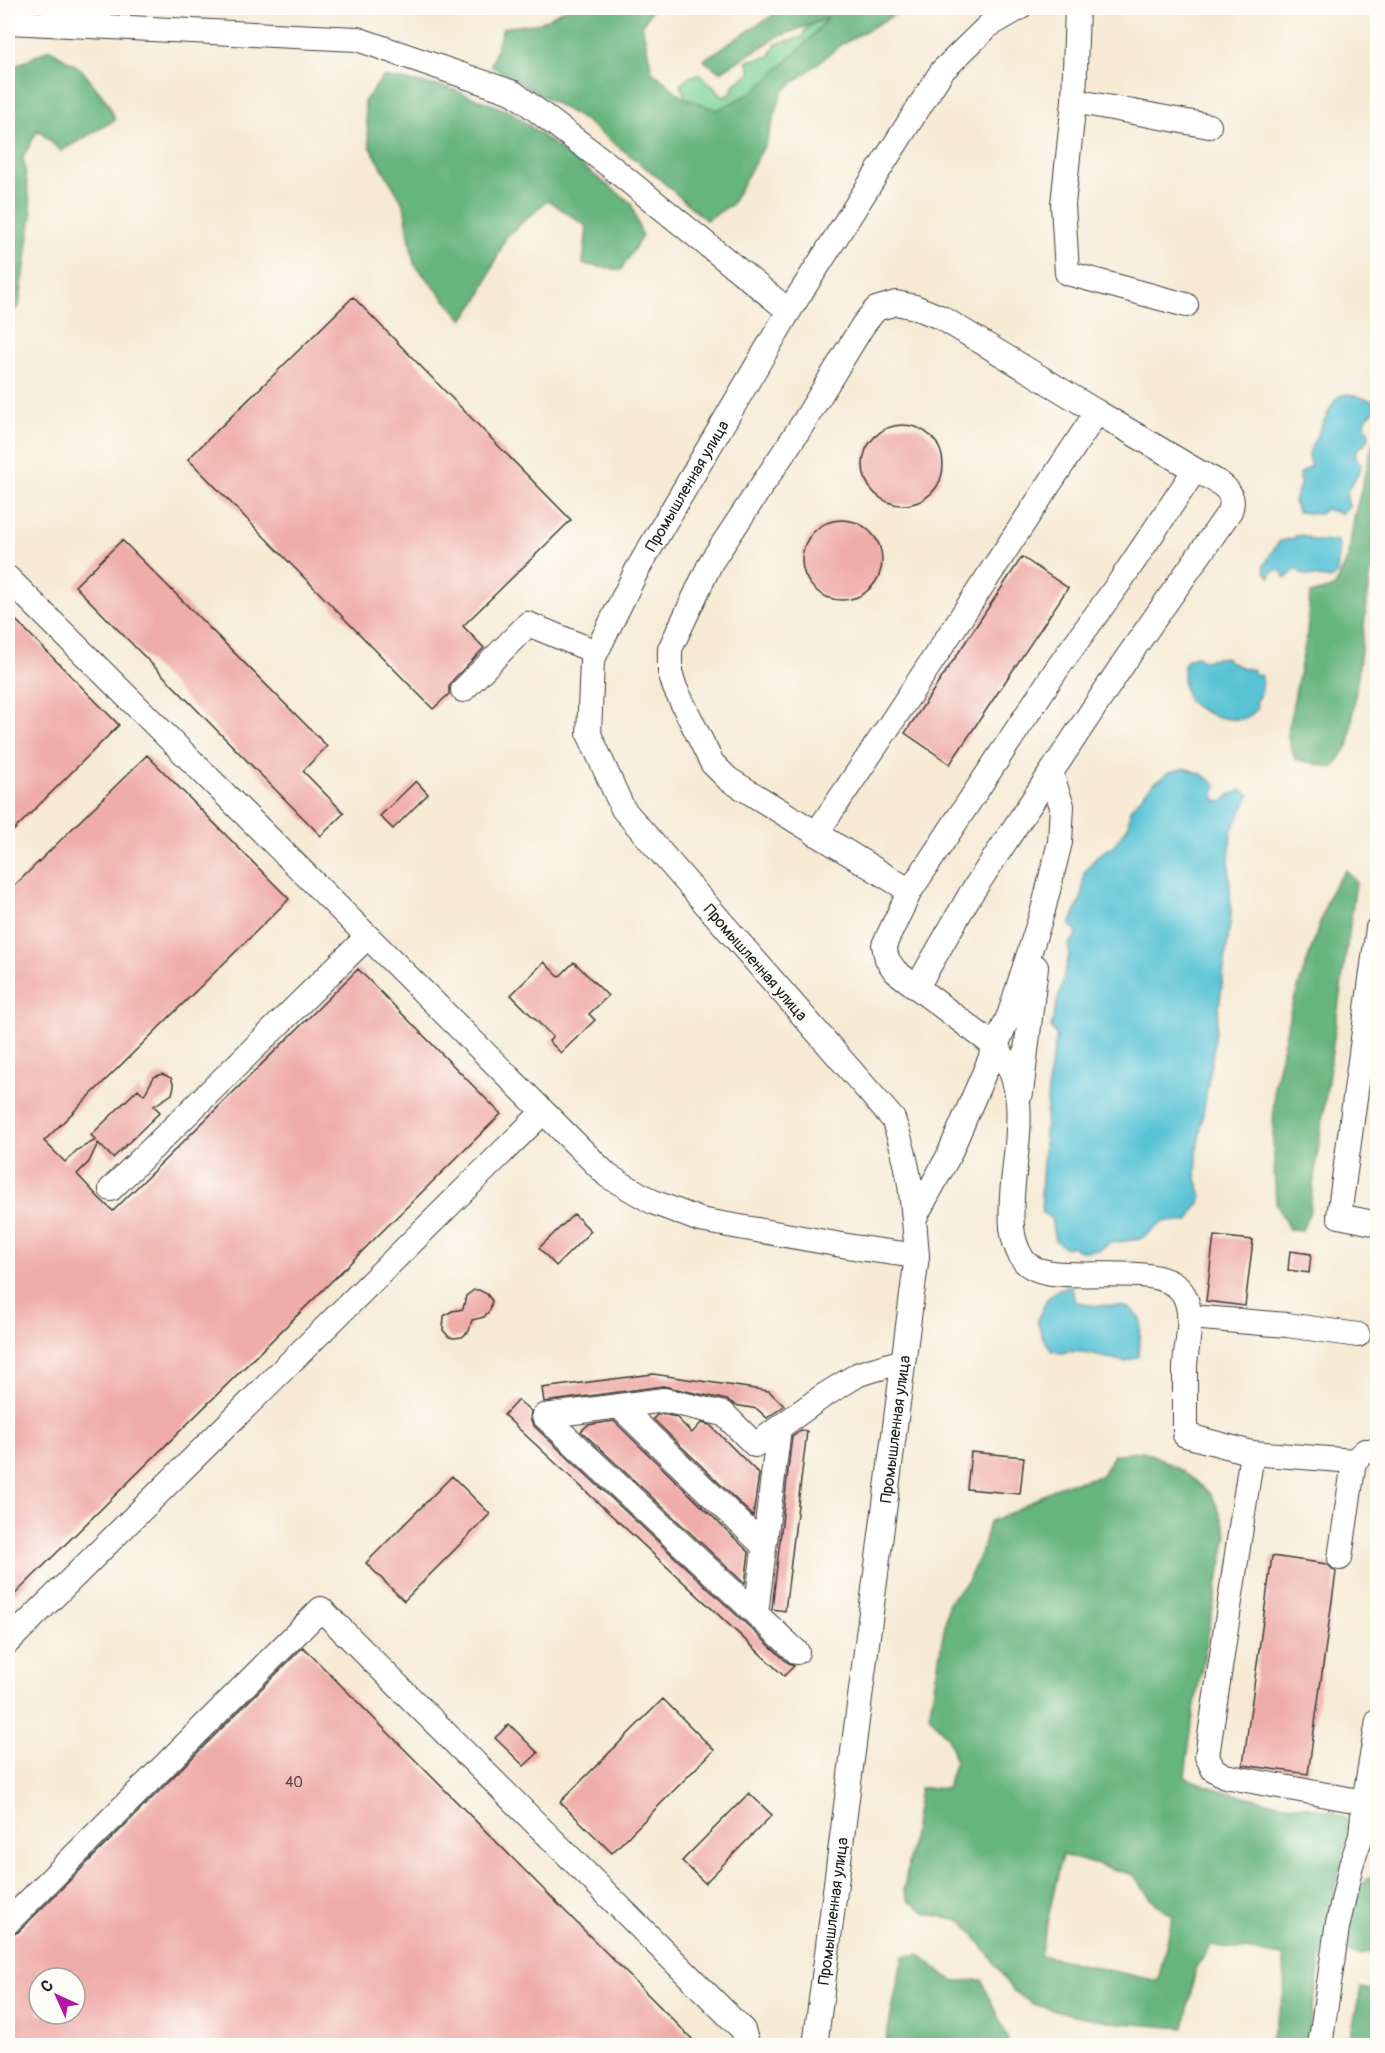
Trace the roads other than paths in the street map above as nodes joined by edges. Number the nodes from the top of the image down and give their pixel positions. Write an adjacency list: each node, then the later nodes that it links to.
1 (1019, 8): 7 (street, Промышленная улица)
2 (1077, 8): 4 (street)
3 (8, 17): 7 (street)
4 (1074, 101): 5 (street); 6 (street)
5 (1209, 126)
6 (1186, 305)
7 (789, 311): 11 (street, Промышленная улица)
8 (1097, 412): 9 (street); 14 (street); 14 (street)
9 (1195, 470): 13 (street); 15 (street)
10 (8, 578): 18 (street)
11 (596, 652): 12 (street); 24 (street, Промышленная улица)
12 (463, 690)
13 (1051, 774): 16 (street); 19 (street)
14 (816, 834): 15 (street)
15 (910, 891): 19 (street)
16 (1043, 910): 20 (street); 21 (street)
17 (1377, 928): 25 (street)
18 (367, 937): 22 (street); 23 (street)
19 (917, 987): 20 (street)
20 (996, 1047): 21 (street); 24 (street)
21 (1020, 1104): 27 (street)
22 (542, 1113): 26 (street); 40 (street)
23 (111, 1189)
24 (914, 1219): 26 (street, Промышленная улица)
25 (1377, 1224)
26 (917, 1256): 29 (street, Промышленная улица)
27 (1190, 1317): 28 (street); 34 (street)
28 (1358, 1335)
29 (903, 1361): 31 (street); 46 (street, Промышленная улица)
30 (619, 1406): 32 (street); 37 (street); 39 (street)
31 (779, 1428): 32 (street); 36 (street)
32 (755, 1445): 36 (street)
33 (1377, 1452): 35 (street)
34 (1252, 1453): 35 (street); 43 (street)
35 (1354, 1461): 38 (street)
36 (775, 1464): 37 (street)
37 (764, 1546): 39 (street)
38 (1340, 1558)
39 (756, 1613): 41 (street)
40 (8, 1642)
41 (797, 1652)
42 (1377, 1721): 43 (street)
43 (1364, 1802): 47 (street)
44 (8, 1922): 45 (street)
45 (748, 2046)
46 (815, 2046)
47 (1320, 2046)

